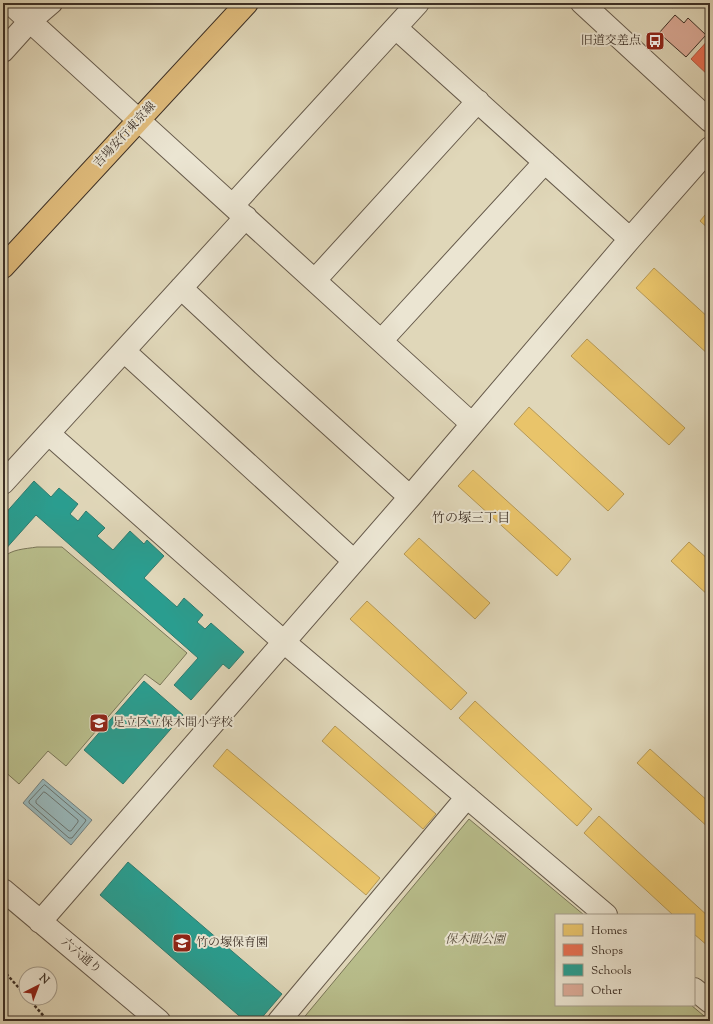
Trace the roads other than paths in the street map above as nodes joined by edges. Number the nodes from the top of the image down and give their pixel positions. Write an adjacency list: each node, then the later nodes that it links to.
1 (10, 3): 6 (street)
2 (51, 3): 6 (street)
3 (247, 3): 10 (main road, 吉場安行東京線)
4 (418, 3): 7 (street)
5 (582, 3): 11 (street)
6 (30, 21): 8 (street); 10 (street)
7 (396, 28): 9 (street); 14 (street)
8 (3, 50)
9 (478, 101): 13 (street); 17 (street)
10 (140, 120): 14 (street); 16 (main road, 吉場安行東京線)
11 (710, 121)
12 (710, 148): 15 (street)
13 (545, 162): 15 (street); 19 (street)
14 (239, 211): 17 (street); 18 (street)
15 (630, 239): 21 (street)
16 (3, 267)
17 (315, 280): 19 (street)
18 (181, 288): 20 (street); 24 (street)
19 (381, 341): 21 (street)
20 (124, 351): 22 (street); 25 (street)
21 (472, 424): 24 (street)
22 (49, 434): 23 (street); 26 (street)
23 (6, 473)
24 (410, 497): 25 (street)
25 (354, 561): 26 (street)
26 (284, 642): 27 (street); 30 (street)
27 (467, 797): 29 (street); 32 (street)
28 (3, 890): 30 (street, 六六通り)
29 (605, 914)
30 (40, 922): 31 (street, 六六通り)
31 (159, 1021)
32 (279, 1021)

